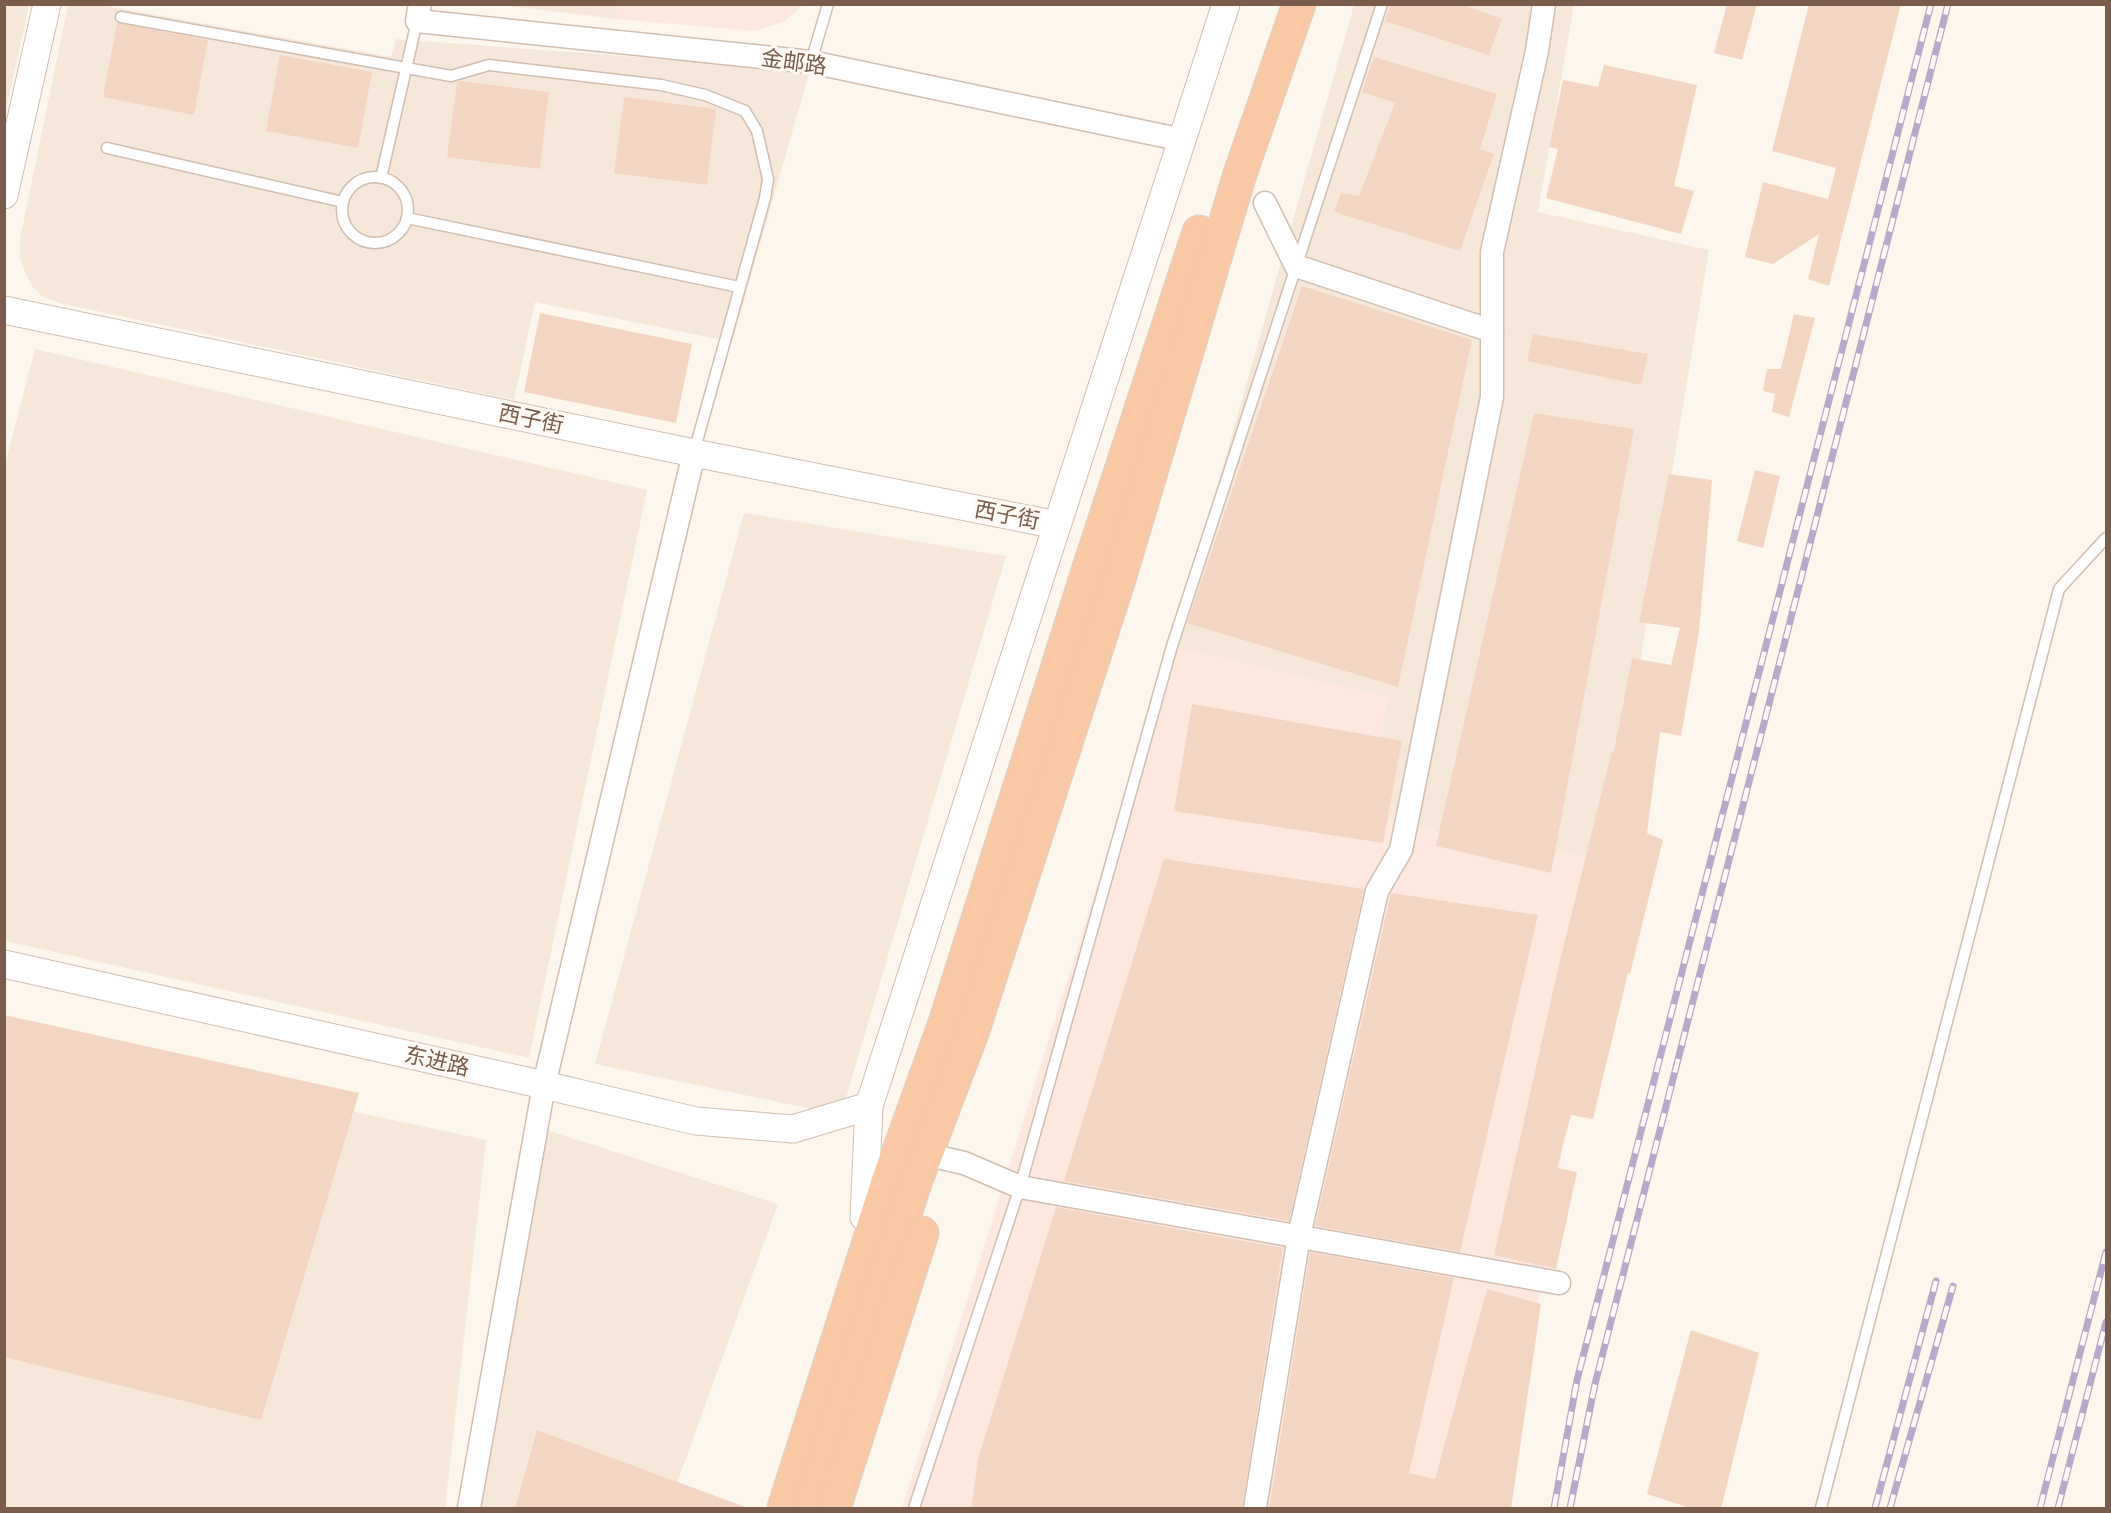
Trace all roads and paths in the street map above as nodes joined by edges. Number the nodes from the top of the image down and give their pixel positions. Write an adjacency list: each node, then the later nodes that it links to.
1 (47, 4): 15 (street)
2 (828, 4): 10 (lane)
3 (1226, 4): 12 (street)
4 (1275, 4): 27 (highway)
5 (1299, 4): 27 (highway)
6 (1382, 4): 19 (lane)
7 (1544, 4): 22 (street)
8 (418, 13): 10 (street, 金邮路); 11 (lane)
9 (121, 17): 11 (lane)
10 (811, 62): 12 (street, 金邮路)
11 (406, 67): 14 (lane); 20 (lane)
12 (1183, 140): 24 (street)
13 (107, 148): 16 (lane)
14 (381, 178): 16 (lane); 18 (lane)
15 (4, 195)
16 (343, 202): 18 (lane)
17 (1265, 203): 19 (street)
18 (408, 218): 20 (lane)
19 (1296, 266): 22 (street); 32 (lane)
20 (739, 286): 23 (lane)
21 (4, 310): 23 (street, 西子街)
22 (1492, 331): 34 (street)
23 (694, 453): 24 (street, 西子街); 28 (street)
24 (1057, 525): 29 (street)
25 (2106, 538): 43 (lane)
26 (4, 964): 28 (street, 东进路)
27 (959, 1028): 30 (highway); 31 (highway); 33 (highway)
28 (543, 1085): 29 (street, 东进路); 36 (street)
29 (869, 1106): 33 (street)
30 (942, 1158): 32 (street); 40 (highway)
31 (903, 1178): 38 (highway); 39 (highway)
32 (1020, 1187): 34 (street); 41 (lane)
33 (864, 1217): 37 (highway)
34 (1299, 1236): 35 (street); 42 (street)
35 (1558, 1283)
36 (469, 1509)
37 (768, 1509)
38 (784, 1509)
39 (809, 1509)
40 (834, 1509)
41 (914, 1509)
42 (1256, 1509)
43 (1821, 1509)

